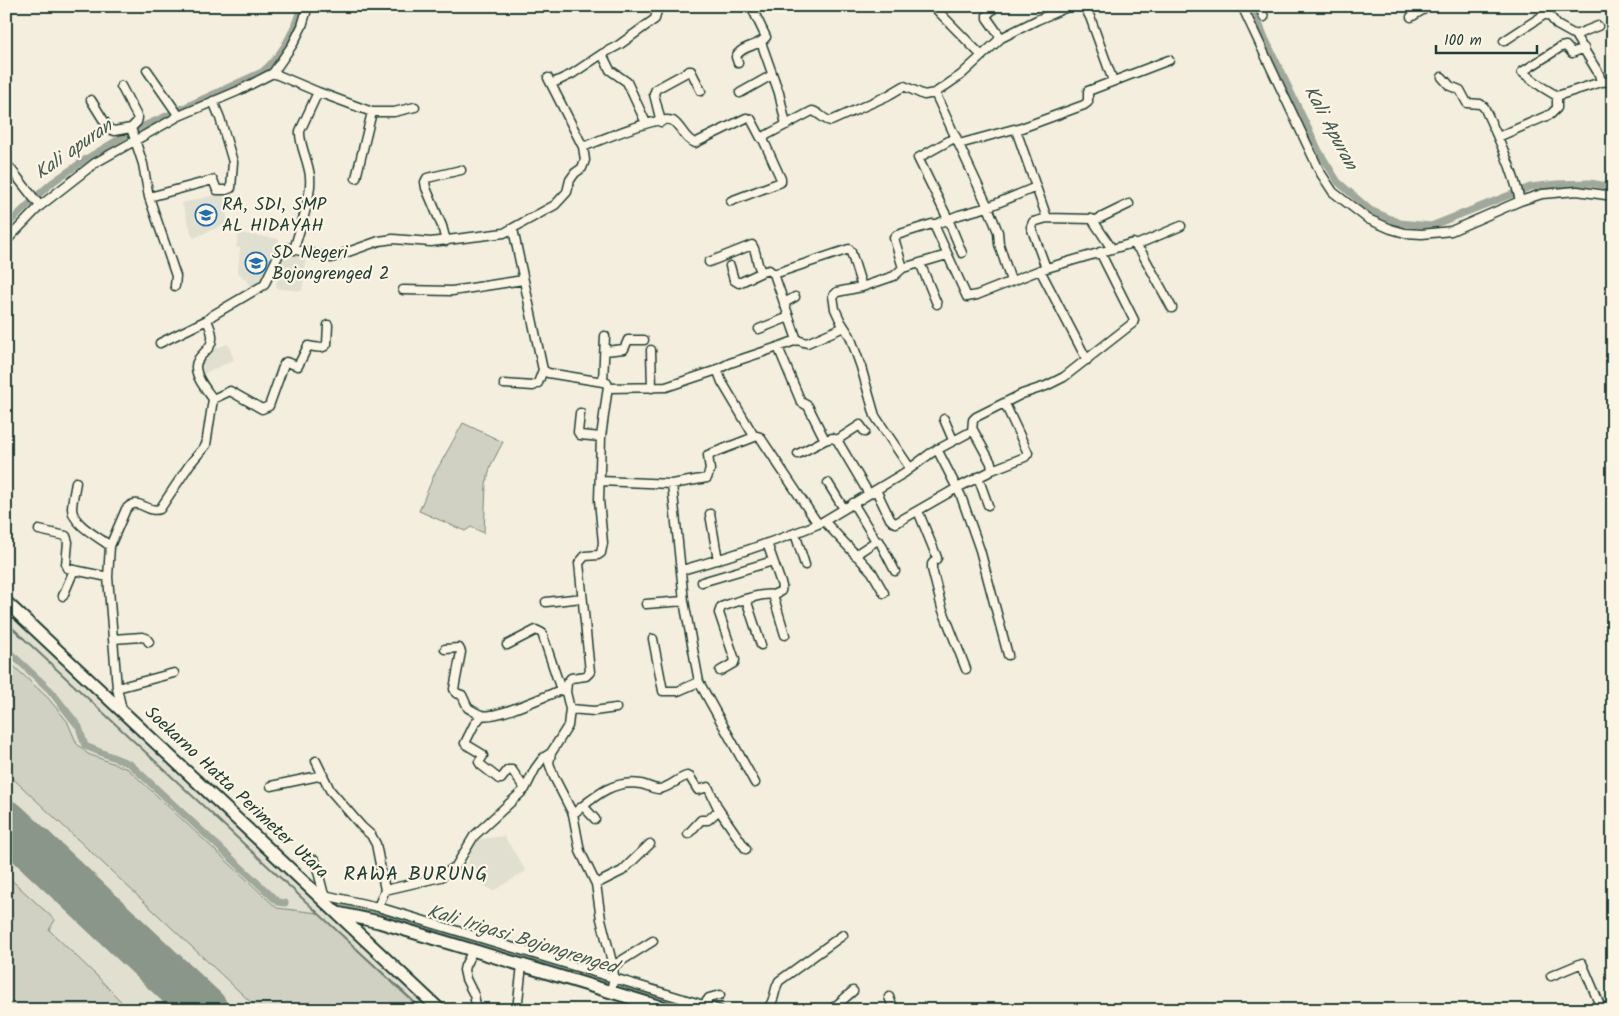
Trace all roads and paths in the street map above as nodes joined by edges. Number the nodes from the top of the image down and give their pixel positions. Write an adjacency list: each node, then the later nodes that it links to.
1 (308, 6): 25 (street)
2 (658, 6): 20 (street)
3 (751, 6): 18 (street)
4 (933, 6): 21 (street)
5 (991, 6): 16 (street)
6 (1070, 6): 16 (street)
7 (1084, 6): 28 (street)
8 (1242, 6): 58 (street)
9 (1260, 6): 12 (street)
10 (1429, 6): 13 (street)
11 (1545, 10): 15 (street); 17 (street)
12 (1264, 17)
13 (1411, 17)
14 (1598, 26): 15 (street)
15 (1575, 35): 19 (street)
16 (1001, 38): 21 (street)
17 (1504, 41)
18 (762, 42): 23 (street); 26 (street)
19 (1584, 48): 30 (street); 36 (street)
20 (602, 54): 43 (street); 51 (street)
21 (982, 56): 35 (street)
22 (1169, 60): 28 (street)
23 (738, 63)
24 (147, 70): 41 (street)
25 (272, 73): 33 (street); 38 (street)
26 (772, 75): 34 (street); 44 (street)
27 (1442, 77): 48 (street)
28 (1112, 81): 46 (street)
29 (1613, 81): 30 (street)
30 (1602, 82): 36 (street)
31 (121, 86): 45 (street)
32 (701, 91): 42 (street)
33 (318, 92): 40 (street); 73 (street)
34 (740, 93)
35 (935, 93): 44 (street); 50 (street)
36 (1558, 96): 48 (street)
37 (91, 100): 45 (street)
38 (213, 101): 41 (street); 57 (street)
39 (415, 107): 40 (street)
40 (372, 112): 54 (street)
41 (179, 116): 49 (street)
42 (661, 122): 43 (street); 47 (street)
43 (646, 123): 51 (street)
44 (786, 124): 47 (street)
45 (131, 128): 49 (street)
46 (1016, 130): 50 (street); 55 (street)
47 (762, 137): 59 (street)
48 (1498, 137): 58 (street)
49 (136, 140): 57 (street); 61 (street)
50 (957, 140): 62 (street); 64 (street)
51 (584, 147): 68 (street)
52 (6, 163): 61 (street)
53 (461, 170): 70 (street)
54 (356, 178)
55 (1036, 187): 62 (street); 63 (street)
56 (1613, 196): 58 (street)
57 (150, 197): 86 (street)
58 (1520, 198)
59 (730, 201)
60 (1129, 204): 65 (street)
61 (40, 206): 69 (street)
62 (988, 207): 64 (street); 85 (street)
63 (1047, 218): 65 (street); 81 (street)
64 (948, 219): 66 (street); 75 (street)
65 (1094, 221): 72 (street)
66 (936, 224): 76 (street); 80 (street)
67 (1181, 226): 71 (street)
68 (513, 229): 70 (street); 84 (street)
69 (6, 241)
70 (446, 241): 73 (street)
71 (1136, 245): 72 (street); 92 (street)
72 (1112, 248): 74 (street)
73 (294, 250): 94 (street)
74 (1100, 252): 81 (street); 105 (street)
75 (962, 253)
76 (947, 255): 78 (street); 85 (street)
77 (709, 262): 82 (street)
78 (920, 263): 80 (street); 91 (street)
79 (730, 266): 82 (street)
80 (903, 268): 87 (street)
81 (1043, 269): 85 (street); 105 (street)
82 (762, 272): 83 (street)
83 (774, 274): 87 (street); 90 (street)
84 (523, 280): 88 (street); 107 (street)
85 (1011, 281)
86 (174, 286)
87 (862, 286): 96 (street)
88 (403, 290)
89 (796, 297): 90 (street)
90 (784, 303): 93 (street)
91 (937, 304)
92 (1172, 308)
93 (789, 317): 97 (street); 100 (street)
94 (207, 320): 101 (street); 111 (street)
95 (328, 325): 111 (street)
96 (844, 327): 100 (street); 124 (street)
97 (759, 329)
98 (605, 336): 104 (street)
99 (644, 340): 104 (street)
100 (797, 340): 102 (street)
101 (160, 343)
102 (778, 348): 106 (street); 119 (street)
103 (651, 350): 110 (street)
104 (605, 351): 109 (street)
105 (1087, 360): 112 (street)
106 (717, 369): 110 (street); 118 (street)
107 (543, 370): 108 (street); 109 (street)
108 (504, 384)
109 (606, 385): 110 (street); 117 (street)
110 (652, 388)
111 (213, 399): 143 (street)
112 (1005, 404): 115 (street); 125 (street)
113 (580, 413): 117 (street)
114 (944, 419): 121 (street)
115 (973, 430): 121 (street); 125 (street)
116 (865, 432): 120 (street)
117 (601, 436): 127 (street)
118 (754, 436): 130 (street); 138 (street)
119 (825, 440): 120 (street); 123 (street)
120 (837, 440): 132 (street)
121 (953, 440): 122 (street)
122 (937, 449): 124 (street); 131 (street)
123 (798, 454)
124 (910, 468): 132 (street)
125 (992, 470): 126 (street)
126 (978, 478): 131 (street); 134 (street)
127 (600, 481): 130 (street); 156 (street)
128 (76, 482): 143 (street)
129 (828, 483): 135 (street)
130 (672, 484): 149 (street)
131 (957, 488): 136 (street); 169 (street)
132 (872, 492): 133 (street); 136 (street)
133 (853, 503): 135 (street); 141 (street)
134 (988, 505)
135 (844, 509): 138 (street)
136 (918, 511): 170 (street)
137 (710, 514): 145 (street)
138 (821, 522): 140 (street); 144 (street)
139 (39, 530): 148 (street)
140 (795, 533): 142 (street); 147 (street)
141 (876, 541): 144 (street); 150 (street)
142 (767, 543): 145 (street); 146 (street)
143 (110, 546): 151 (street)
144 (855, 556): 153 (street)
145 (718, 560): 149 (street)
146 (773, 561): 152 (street); 154 (street)
147 (805, 565)
148 (74, 570): 151 (street); 155 (street)
149 (682, 570): 158 (street)
150 (895, 571)
151 (108, 578): 163 (street)
152 (702, 582)
153 (884, 593)
154 (773, 595): 157 (street); 162 (street)
155 (63, 596)
156 (582, 598): 160 (street); 175 (street)
157 (746, 599): 167 (street); 171 (street)
158 (684, 601): 161 (street); 173 (street)
159 (6, 602): 177 (main road, Soekarno Hatta Perimeter Utara)
160 (546, 602)
161 (646, 604)
162 (785, 636)
163 (113, 639): 165 (street); 174 (street)
164 (653, 639): 173 (street)
165 (148, 642)
166 (507, 645): 175 (street)
167 (761, 645)
168 (445, 649): 179 (street)
169 (1008, 655)
170 (966, 669)
171 (720, 671)
172 (174, 673): 174 (street)
173 (699, 682): 183 (street)
174 (117, 688): 177 (street)
175 (563, 691): 178 (street); 179 (street)
176 (616, 708): 178 (street)
177 (122, 710): 196 (main road, Soekarno Hatta Perimeter Utara)
178 (570, 710): 180 (street)
179 (482, 715): 185 (street)
180 (551, 753): 185 (street); 188 (street)
181 (316, 761): 182 (street)
182 (323, 775): 184 (street); 195 (street)
183 (755, 783)
184 (270, 786)
185 (525, 789): 195 (street)
186 (583, 806): 187 (street); 188 (street); 189 (street)
187 (718, 810): 190 (street); 192 (street)
188 (573, 814): 194 (street)
189 (595, 819)
190 (688, 834)
191 (650, 844): 194 (street)
192 (746, 850)
193 (315, 860): 196 (street)
194 (596, 884): 204 (street)
195 (385, 890): 197 (street)
196 (323, 896): 197 (street); 198 (main road, Soekarno Hatta Perimeter Utara)
197 (378, 907): 200 (street)
198 (337, 912): 200 (main road); 213 (main road, Soekarno Hatta Perimeter Utara)
199 (843, 934): 218 (street)
200 (450, 936): 202 (main road); 206 (street)
201 (653, 941): 204 (street)
202 (472, 950): 203 (main road); 214 (street)
203 (522, 965): 206 (main road); 215 (street)
204 (613, 966): 206 (street)
205 (1551, 976): 212 (street)
206 (612, 984): 210 (street); 216 (main road)
207 (854, 990): 219 (street)
208 (720, 995): 210 (street)
209 (889, 997): 220 (street)
210 (704, 1005): 217 (street)
211 (1613, 1005): 212 (street)
212 (1601, 1009)
213 (440, 1010)
214 (477, 1010)
215 (517, 1010)
216 (671, 1010)
217 (720, 1010)
218 (767, 1010)
219 (831, 1010)
220 (894, 1010)

